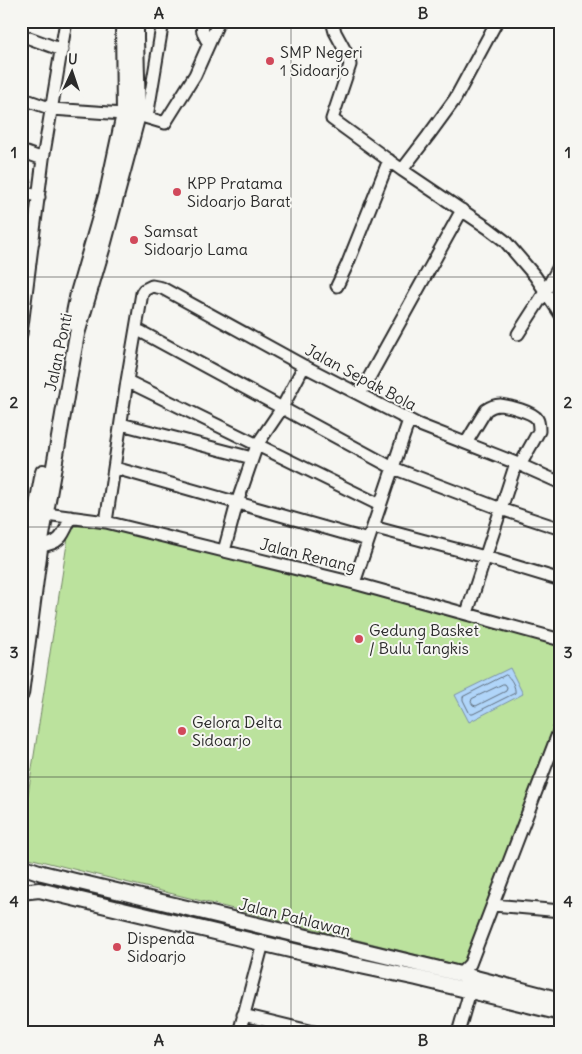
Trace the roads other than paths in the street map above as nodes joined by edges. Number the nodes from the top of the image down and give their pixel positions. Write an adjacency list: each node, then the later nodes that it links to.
1 (66, 21): 11 (street)
2 (123, 21): 14 (main road, Jalan Ponti)
3 (136, 21): 14 (main road, Jalan Ponti)
4 (163, 21): 14 (street)
5 (203, 21): 10 (street)
6 (219, 21): 10 (street)
7 (332, 21): 17 (street)
8 (498, 21): 18 (street)
9 (21, 35): 11 (street)
10 (209, 43): 14 (street)
11 (62, 50): 13 (street)
12 (21, 98): 13 (street)
13 (52, 109): 14 (street); 16 (street)
14 (136, 115): 48 (main road, Jalan Ponti); 53 (main road, Jalan Ponti)
15 (21, 151): 16 (street)
16 (43, 159): 20 (street)
17 (389, 160): 18 (street); 25 (street)
18 (402, 170): 21 (street)
19 (21, 191): 20 (street)
20 (39, 197): 23 (street)
21 (462, 210): 27 (street); 34 (street)
22 (21, 238): 23 (street)
23 (33, 242): 26 (street)
24 (561, 263): 27 (street)
25 (337, 286)
26 (24, 288): 30 (street)
27 (545, 292): 28 (street); 31 (street)
28 (561, 315)
29 (136, 328): 32 (street, Jalan Sepak Bola); 33 (street); 35 (street)
30 (21, 333)
31 (518, 334)
32 (304, 366): 34 (street, Jalan Sepak Bola); 35 (street)
33 (127, 381): 37 (street); 39 (street)
34 (360, 394): 36 (street, Jalan Sepak Bola)
35 (282, 408): 39 (street); 43 (street)
36 (409, 420): 38 (street, Jalan Sepak Bola); 43 (street)
37 (121, 424): 40 (street); 42 (street)
38 (466, 444): 41 (street, Jalan Sepak Bola); 41 (street)
39 (257, 445): 40 (street); 46 (street)
40 (252, 458): 45 (street)
41 (518, 464): 44 (street, Jalan Sepak Bola); 47 (street)
42 (115, 468): 45 (street); 50 (street)
43 (393, 468): 46 (street); 47 (street)
44 (561, 483)
45 (237, 503): 54 (street); 56 (street)
46 (380, 505): 51 (street)
47 (501, 509): 52 (street); 57 (street)
48 (46, 514): 49 (street, Jalan Renang); 55 (main road, Jalan Ponti)
49 (71, 517): 50 (street, Jalan Renang); 55 (street)
50 (106, 522): 56 (street, Jalan Renang)
51 (373, 527): 54 (street); 57 (street)
52 (561, 529)
53 (26, 531): 60 (main road, Jalan Ponti)
54 (368, 540): 59 (street)
55 (40, 546): 60 (main road, Jalan Ponti)
56 (224, 551): 59 (street, Jalan Renang)
57 (485, 557): 58 (street); 61 (street)
58 (561, 580)
59 (354, 582): 61 (street, Jalan Renang)
60 (26, 586): 63 (main road, Jalan Ponti)
61 (467, 613): 62 (street, Jalan Renang)
62 (561, 640)
63 (21, 694)
64 (561, 726): 67 (street)
65 (21, 866): 71 (main road, Jalan Pahlawan)
66 (21, 892): 69 (main road, Jalan Pahlawan)
67 (493, 905): 68 (street); 70 (street)
68 (561, 911)
69 (262, 943): 72 (main road, Jalan Pahlawan); 75 (street)
70 (470, 964): 71 (street); 72 (street)
71 (460, 974): 72 (main road, Jalan Pahlawan)
72 (471, 990): 73 (main road, Jalan Pahlawan); 74 (main road, Jalan Pahlawan); 78 (street)
73 (561, 1000)
74 (561, 1013)
75 (243, 1015): 76 (street); 77 (street)
76 (239, 1033)
77 (318, 1033)
78 (458, 1033)

